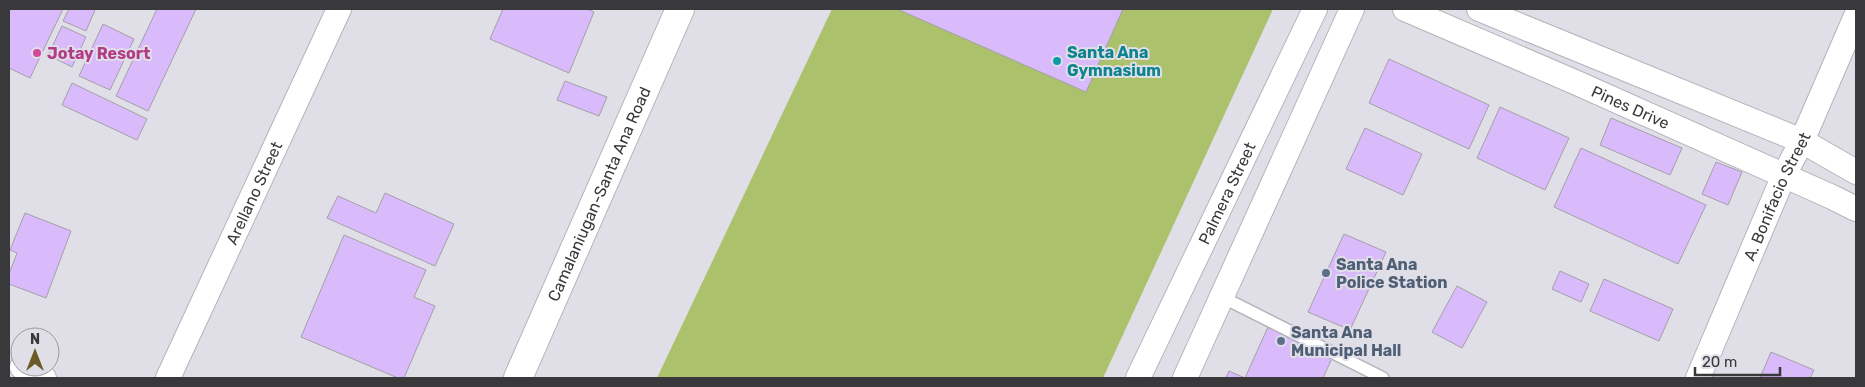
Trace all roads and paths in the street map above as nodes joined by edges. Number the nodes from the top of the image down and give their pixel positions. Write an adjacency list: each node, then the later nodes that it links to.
1 (339, 9): 13 (street, Arellano Street)
2 (680, 9): 14 (main road, Camalaniugan-Santa Ana Road)
3 (1315, 9): 15 (street, Palmera Street)
4 (1352, 9): 12 (street)
5 (1405, 9): 10 (street, Pines Drive)
6 (1479, 9): 8 (street, Pines Drive)
7 (1856, 16): 8 (street, A. Bonifacio Street)
8 (1802, 141): 9 (street, Pines Drive); 10 (street, A. Bonifacio Street)
9 (1856, 172)
10 (1784, 175): 11 (street, Pines Drive); 18 (street, A. Bonifacio Street)
11 (1856, 210)
12 (1222, 297): 16 (street); 17 (lane)
13 (168, 378)
14 (518, 378)
15 (1138, 378)
16 (1185, 378)
17 (1383, 378)
18 (1698, 378)

